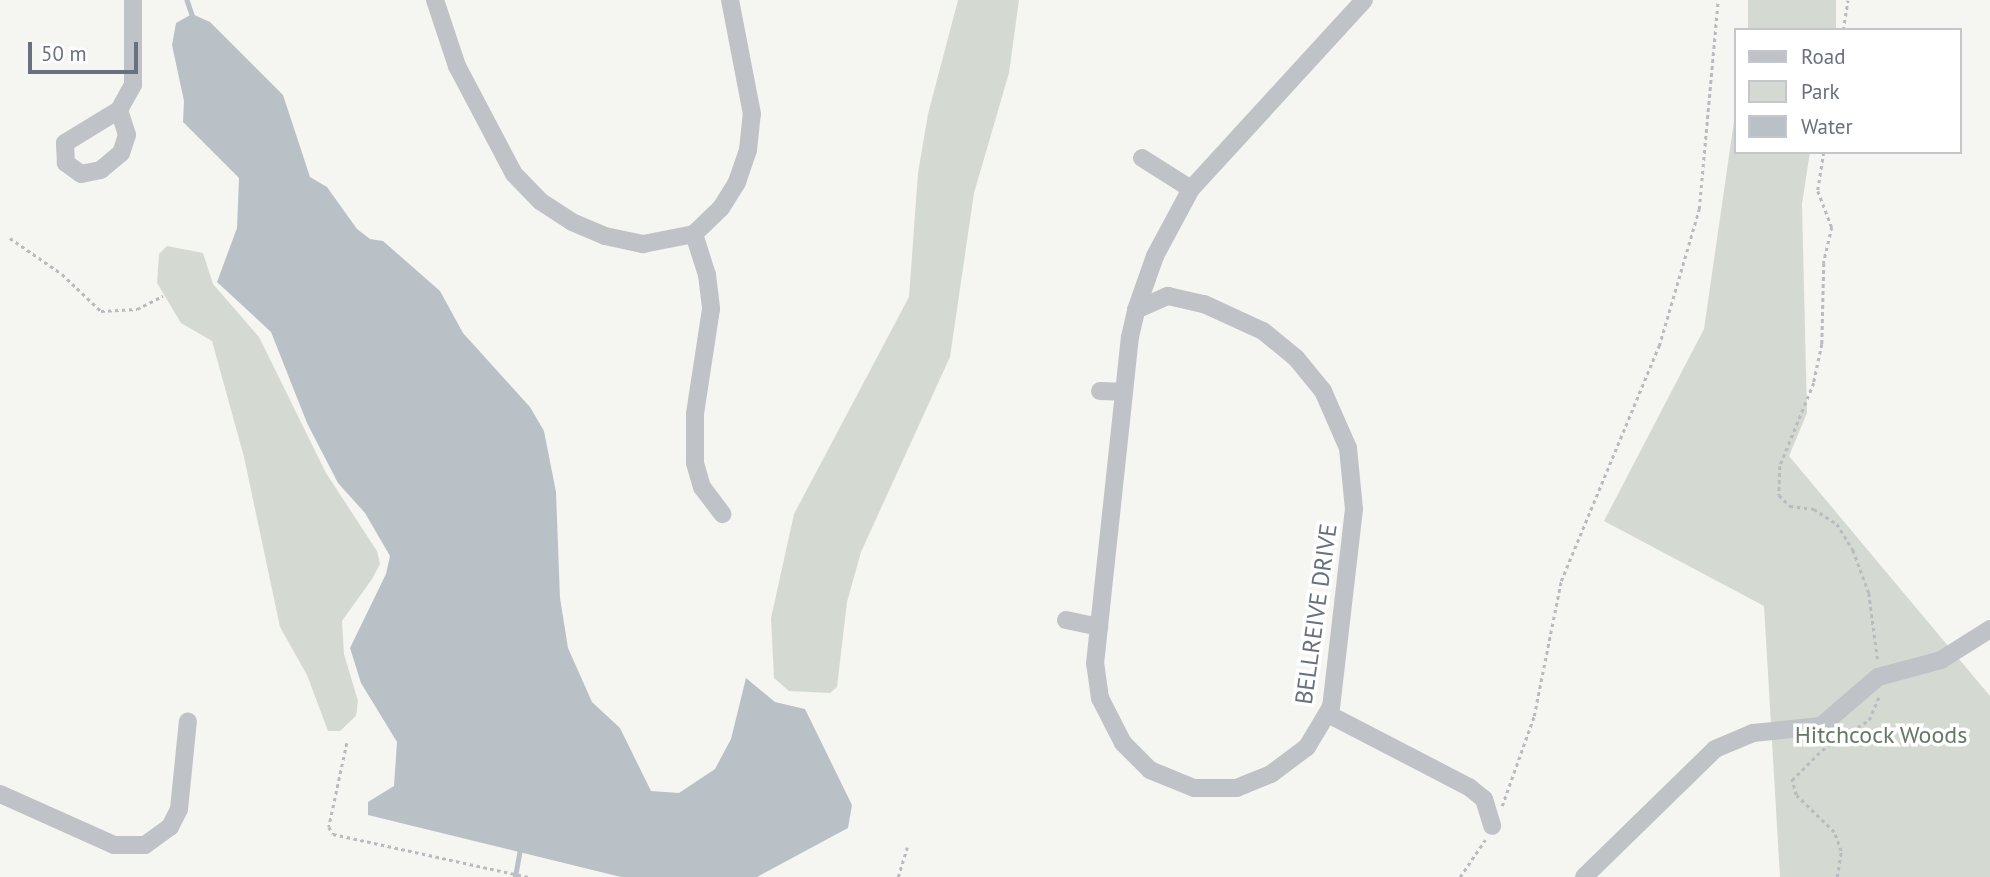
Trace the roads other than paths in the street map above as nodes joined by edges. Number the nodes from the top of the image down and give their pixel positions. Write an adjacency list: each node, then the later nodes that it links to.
1 (133, 0): 5 (street)
2 (435, 0): 8 (street)
3 (730, 0): 8 (street)
4 (1364, 0): 7 (street, BELLREIVE DRIVE)
5 (119, 110)
6 (1142, 158): 7 (street)
7 (1191, 189): 9 (street, BELLREIVE DRIVE)
8 (694, 234): 12 (street)
9 (1136, 310): 11 (street, BELLREIVE DRIVE); 16 (street, BELLREIVE DRIVE)
10 (1100, 391): 11 (street)
11 (1123, 392): 14 (street, BELLREIVE DRIVE)
12 (722, 514)
13 (1066, 620): 14 (street)
14 (1098, 627): 16 (street, BELLREIVE DRIVE)
15 (1990, 629): 20 (street)
16 (1328, 714): 19 (street)
17 (188, 721): 18 (street)
18 (0, 794)
19 (1492, 826)
20 (1584, 877)

